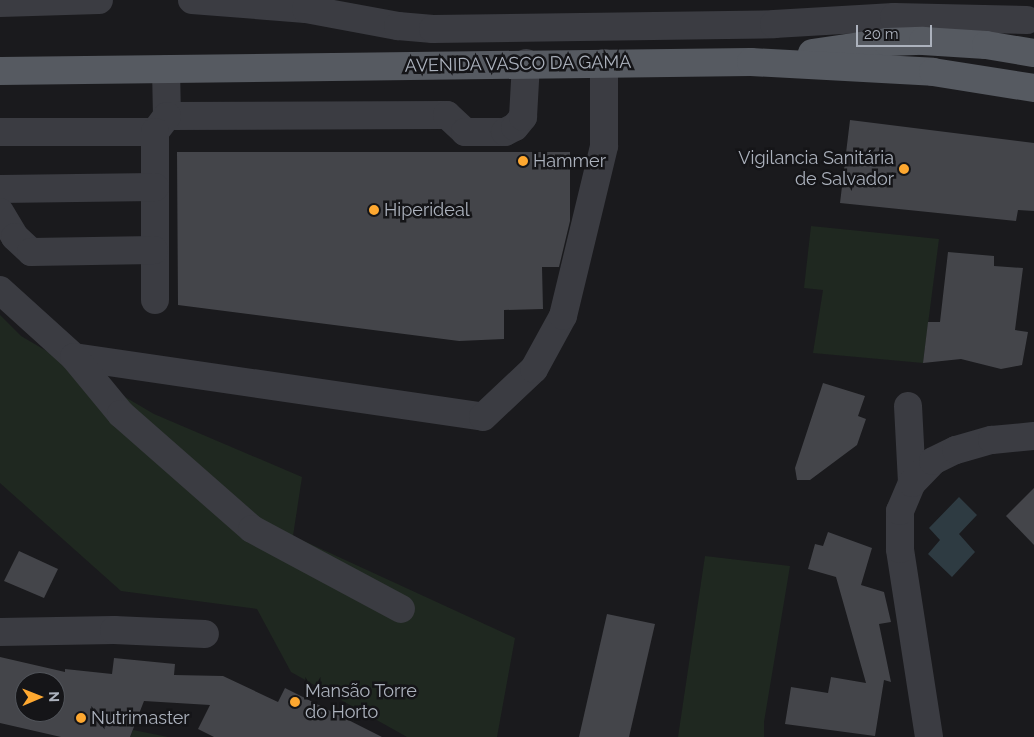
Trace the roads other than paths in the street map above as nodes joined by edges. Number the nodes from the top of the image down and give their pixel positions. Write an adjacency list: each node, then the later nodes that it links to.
1 (99, 0): 4 (street)
2 (192, 0): 5 (street)
3 (927, 0): 5 (street)
4 (0, 3)
5 (1031, 21)
6 (1034, 53): 7 (main road)
7 (751, 62): 8 (main road, AVENIDA VASCO DA GAMA); 12 (main road, AVENIDA VASCO DA GAMA)
8 (604, 63): 9 (main road, AVENIDA VASCO DA GAMA); 21 (street)
9 (526, 64): 10 (main road, AVENIDA VASCO DA GAMA); 13 (street)
10 (166, 68): 11 (main road, AVENIDA VASCO DA GAMA); 13 (street)
11 (6, 69)
12 (1034, 88)
13 (161, 124): 14 (street); 15 (street)
14 (0, 132)
15 (155, 187): 16 (street); 18 (street)
16 (0, 188)
17 (0, 212): 18 (street)
18 (154, 250): 20 (street)
19 (0, 290): 21 (street)
20 (154, 300)
21 (74, 357): 25 (street)
22 (908, 406): 24 (street)
23 (1034, 436): 24 (street)
24 (912, 483): 28 (street)
25 (401, 609)
26 (0, 632): 27 (street)
27 (205, 634)
28 (929, 737)

